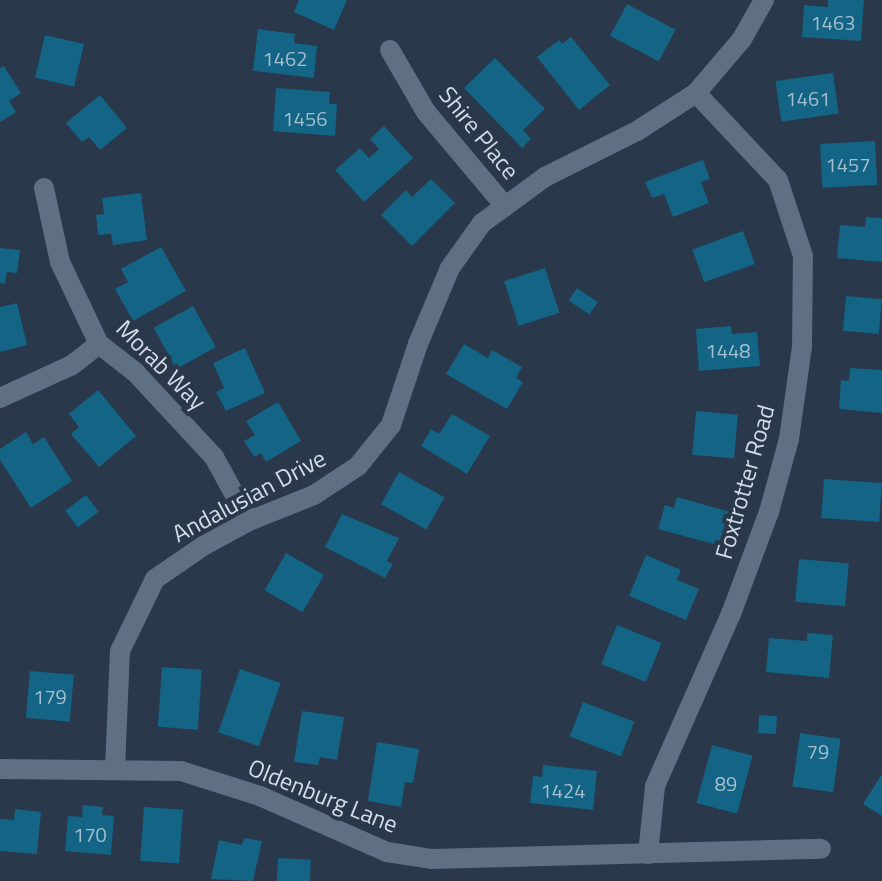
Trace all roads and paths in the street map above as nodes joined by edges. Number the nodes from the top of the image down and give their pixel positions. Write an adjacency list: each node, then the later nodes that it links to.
1 (764, 0): 3 (street, Andalusian Drive)
2 (390, 50): 5 (street, Shire Place)
3 (696, 93): 5 (street, Andalusian Drive); 12 (street, Foxtrotter Road)
4 (44, 188): 6 (street, Morab Way)
5 (505, 206): 8 (street, Andalusian Drive)
6 (99, 344): 7 (street); 8 (street, Morab Way)
7 (0, 398)
8 (249, 521): 10 (street, Andalusian Drive)
9 (0, 769): 10 (street, Oldenburg Lane)
10 (115, 769): 12 (street, Oldenburg Lane)
11 (821, 849): 12 (street, Oldenburg Lane)
12 (648, 854)

